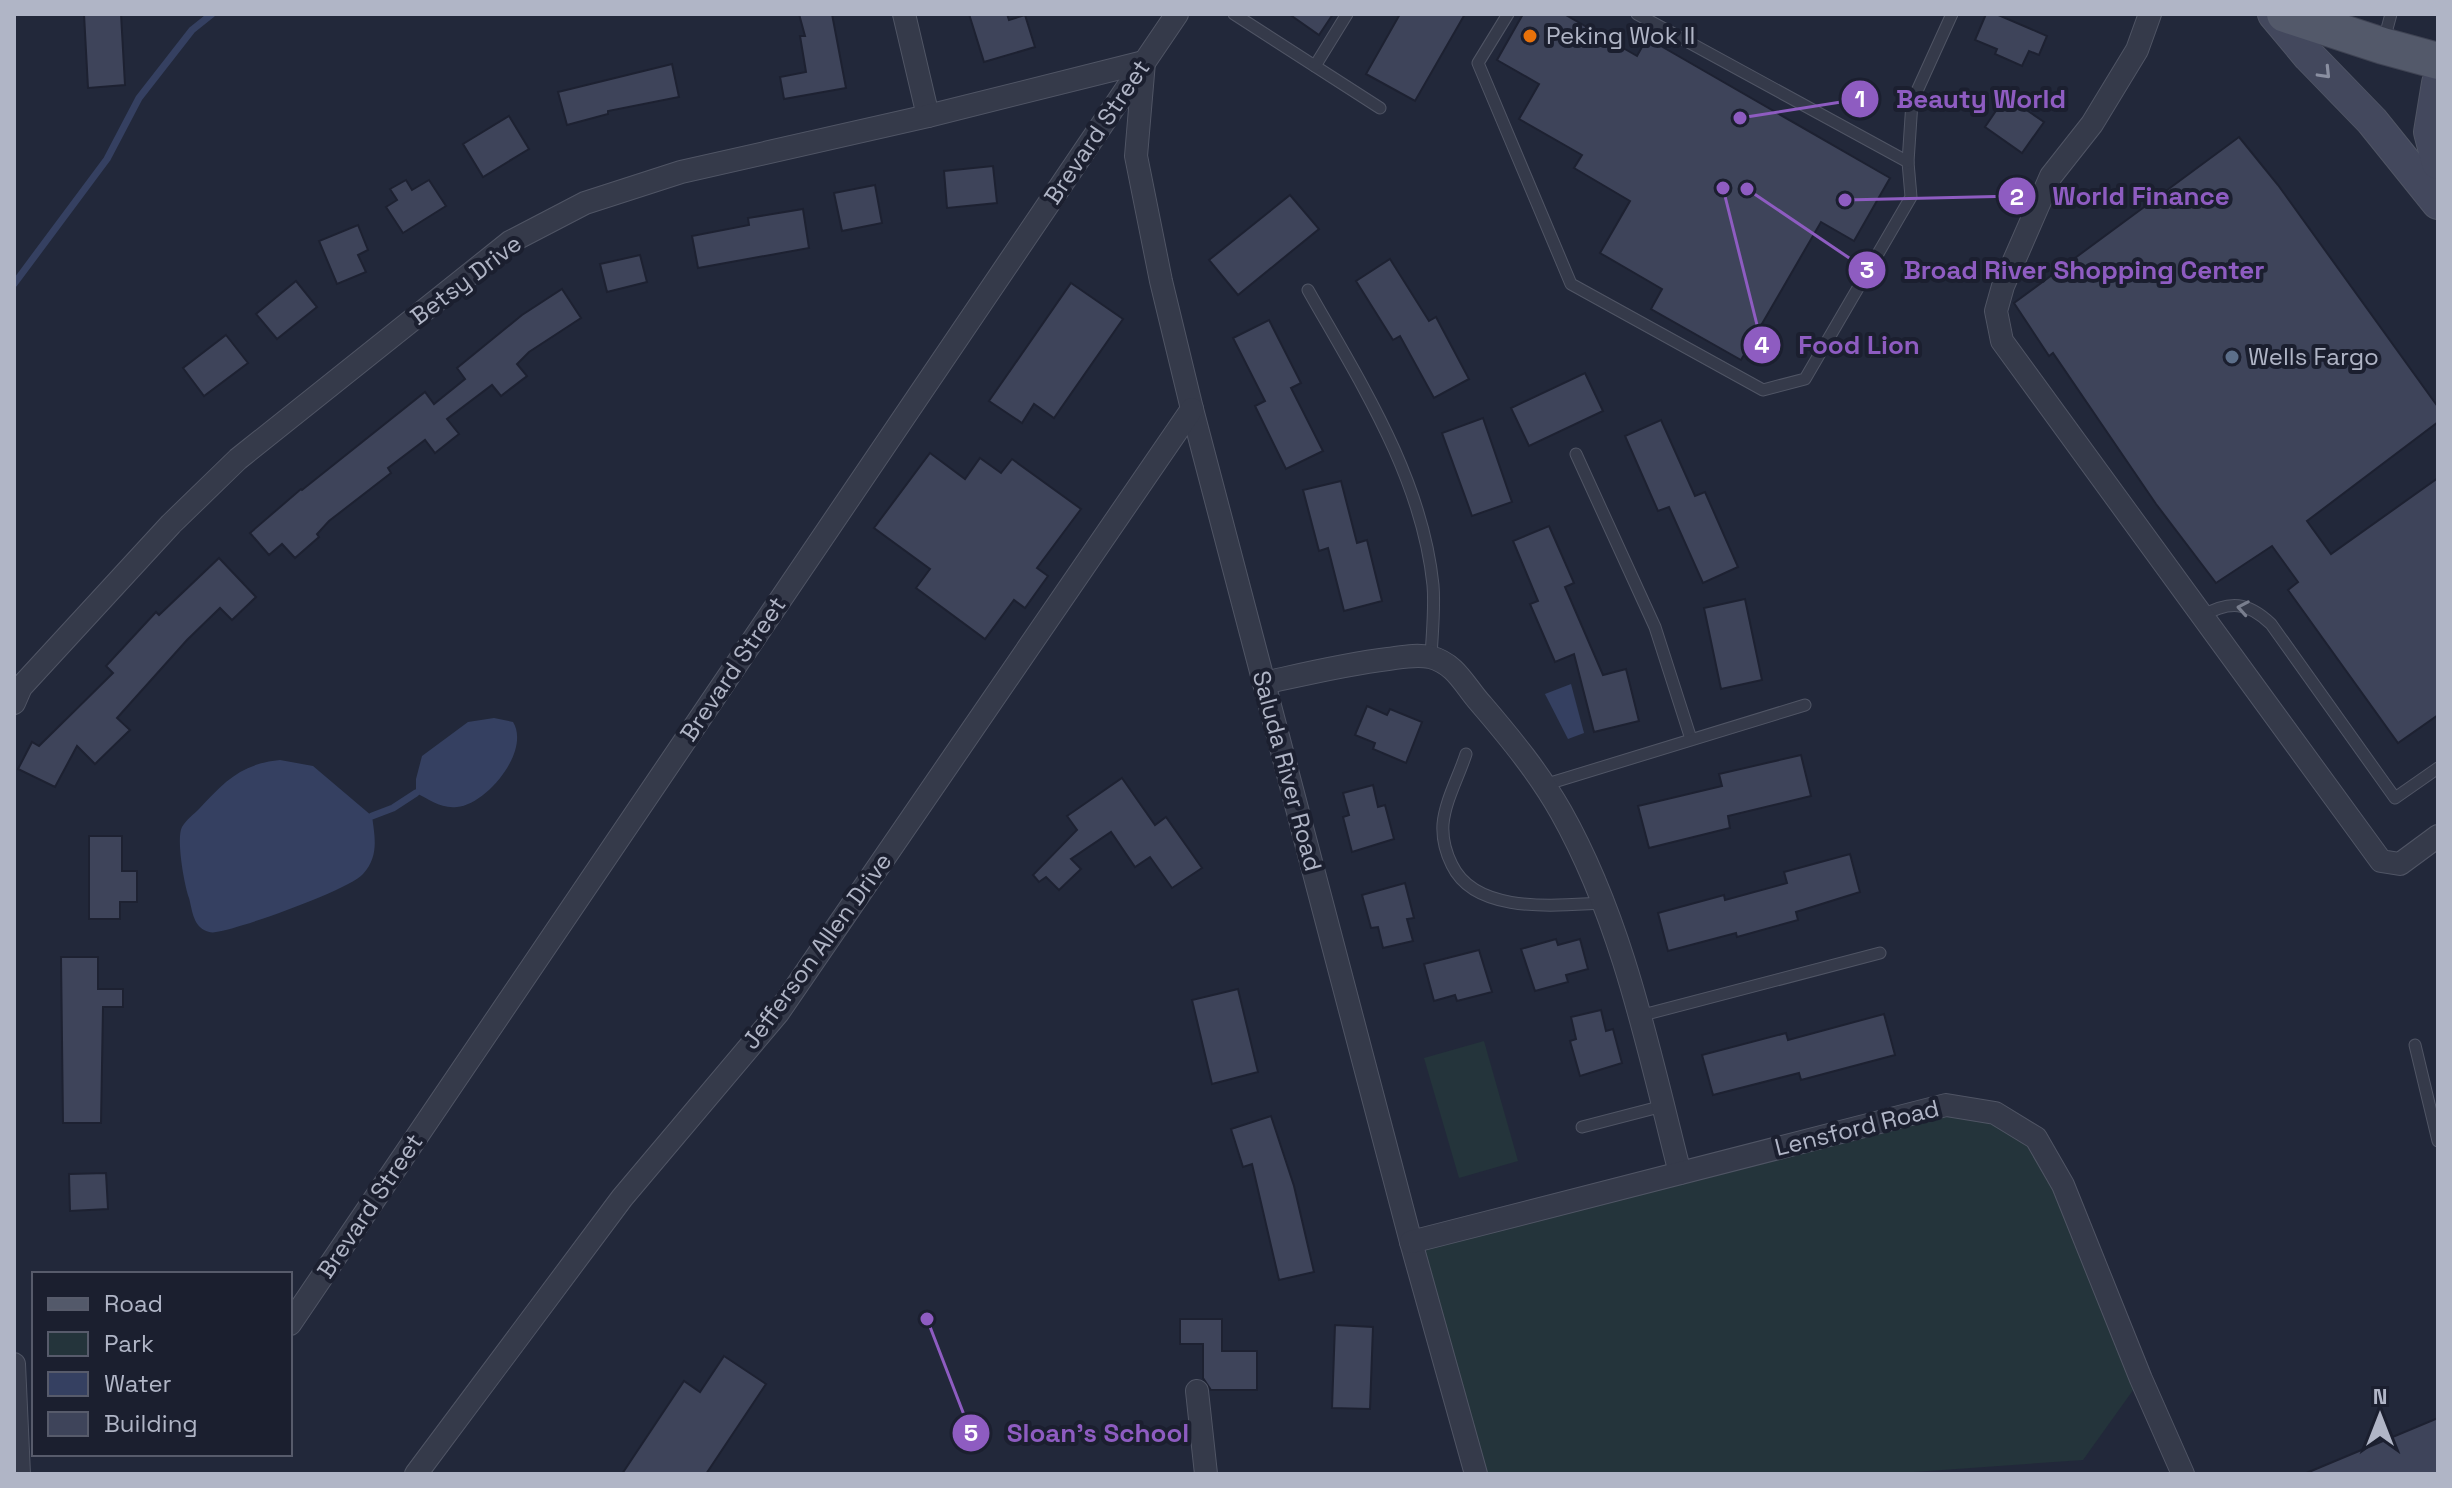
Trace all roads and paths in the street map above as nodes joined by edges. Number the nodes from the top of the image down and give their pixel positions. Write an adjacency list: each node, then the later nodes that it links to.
1 (904, 14): 17 (street)
2 (1177, 14): 13 (street, Brevard Street)
3 (1234, 14): 14 (lane)
4 (1508, 14): 18 (lane)
5 (1637, 14): 18 (lane)
6 (1952, 14): 18 (lane)
7 (2150, 14): 24 (street)
8 (2274, 14): 20 (main road, one-way to 20)
9 (2285, 14): 11 (main road)
10 (1342, 16): 14 (lane)
11 (2387, 30): 12 (main road)
12 (2438, 61)
13 (1144, 62): 17 (street, Betsy Drive); 22 (street, Saluda River Road); 43 (street, Brevard Street)
14 (1315, 66): 16 (lane)
15 (2438, 83): 19 (main road)
16 (1380, 108)
17 (928, 116): 27 (street, Betsy Drive)
18 (1908, 162)
19 (2438, 163)
20 (2438, 203)
21 (1308, 290): 25 (lane)
22 (1192, 409): 26 (street, Saluda River Road); 47 (street, Jefferson Allen Drive)
23 (1576, 454): 29 (lane)
24 (2202, 616): 31 (lane, one-way to 24); 33 (street)
25 (1431, 658): 26 (street); 32 (street)
26 (1264, 683): 42 (street, Saluda River Road)
27 (14, 703)
28 (1805, 705): 29 (lane)
29 (1691, 739): 32 (lane)
30 (1466, 754): 34 (lane)
31 (2438, 768)
32 (1543, 785): 34 (street)
33 (2438, 836)
34 (1603, 903): 36 (street)
35 (1880, 953): 36 (lane)
36 (1639, 1016): 38 (street)
37 (2415, 1045): 40 (lane)
38 (1663, 1106): 39 (lane); 41 (street)
39 (1582, 1127)
40 (2438, 1141)
41 (1680, 1173): 42 (street, Lensford Road); 50 (street, Lensford Road)
42 (1411, 1242): 49 (street, Saluda River Road)
43 (292, 1321)
44 (14, 1364): 46 (street)
45 (1197, 1391): 48 (street)
46 (19, 1474)
47 (416, 1474)
48 (1206, 1474)
49 (1476, 1474)
50 (2183, 1474)

